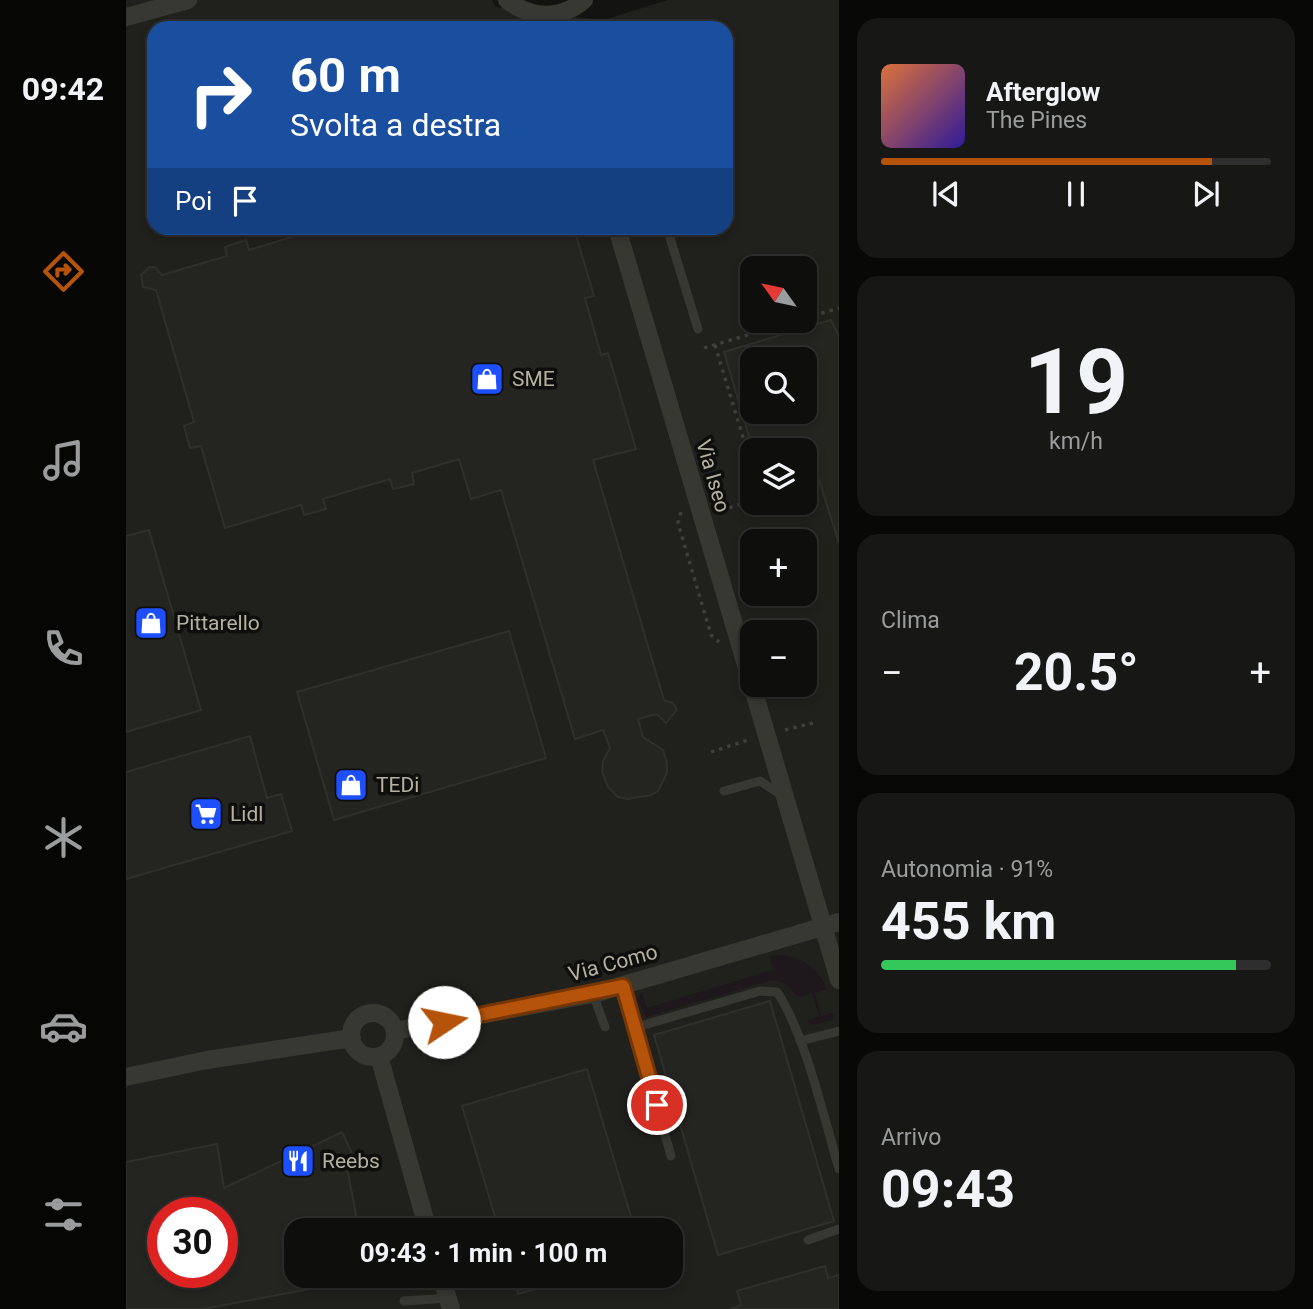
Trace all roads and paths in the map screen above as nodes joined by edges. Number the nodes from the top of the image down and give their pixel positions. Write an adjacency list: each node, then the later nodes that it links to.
1 (188, 0): 5 (street)
2 (508, 0): 4 (street)
3 (584, 0): 4 (street)
4 (525, 11): 6 (street)
5 (126, 18)
6 (539, 21)
7 (619, 235): 26 (street, Via Iseo)
8 (669, 235): 12 (lane)
9 (839, 308): 11 (path)
10 (817, 310): 11 (path)
11 (818, 314)
12 (698, 328)
13 (755, 333): 14 (path)
14 (715, 345): 15 (path); 16 (path)
15 (704, 348)
16 (743, 438)
17 (740, 504): 19 (path)
18 (681, 509): 20 (path)
19 (718, 510)
20 (722, 645)
21 (779, 719): 22 (path)
22 (813, 723)
23 (745, 729): 24 (path)
24 (711, 752)
25 (724, 791): 26 (lane)
26 (784, 797): 27 (street, Via Iseo)
27 (831, 925): 28 (street, Via Iseo); 29 (street, Via Como)
28 (839, 980)
29 (623, 986): 30 (street, Via Como); 32 (lane)
30 (593, 994): 31 (lane); 33 (street, Via Como)
31 (605, 1027)
32 (637, 1027): 36 (lane); 39 (lane)
33 (395, 1031): 35 (street); 37 (street)
34 (839, 1031): 36 (lane)
35 (352, 1038): 37 (street); 38 (street)
36 (800, 1041): 40 (lane)
37 (379, 1056): 41 (street)
38 (126, 1077)
39 (671, 1156)
40 (838, 1165)
41 (425, 1218)
42 (839, 1229): 43 (lane)
43 (808, 1240)
44 (404, 1301): 46 (lane)
45 (450, 1303): 46 (lane)
46 (415, 1305)

